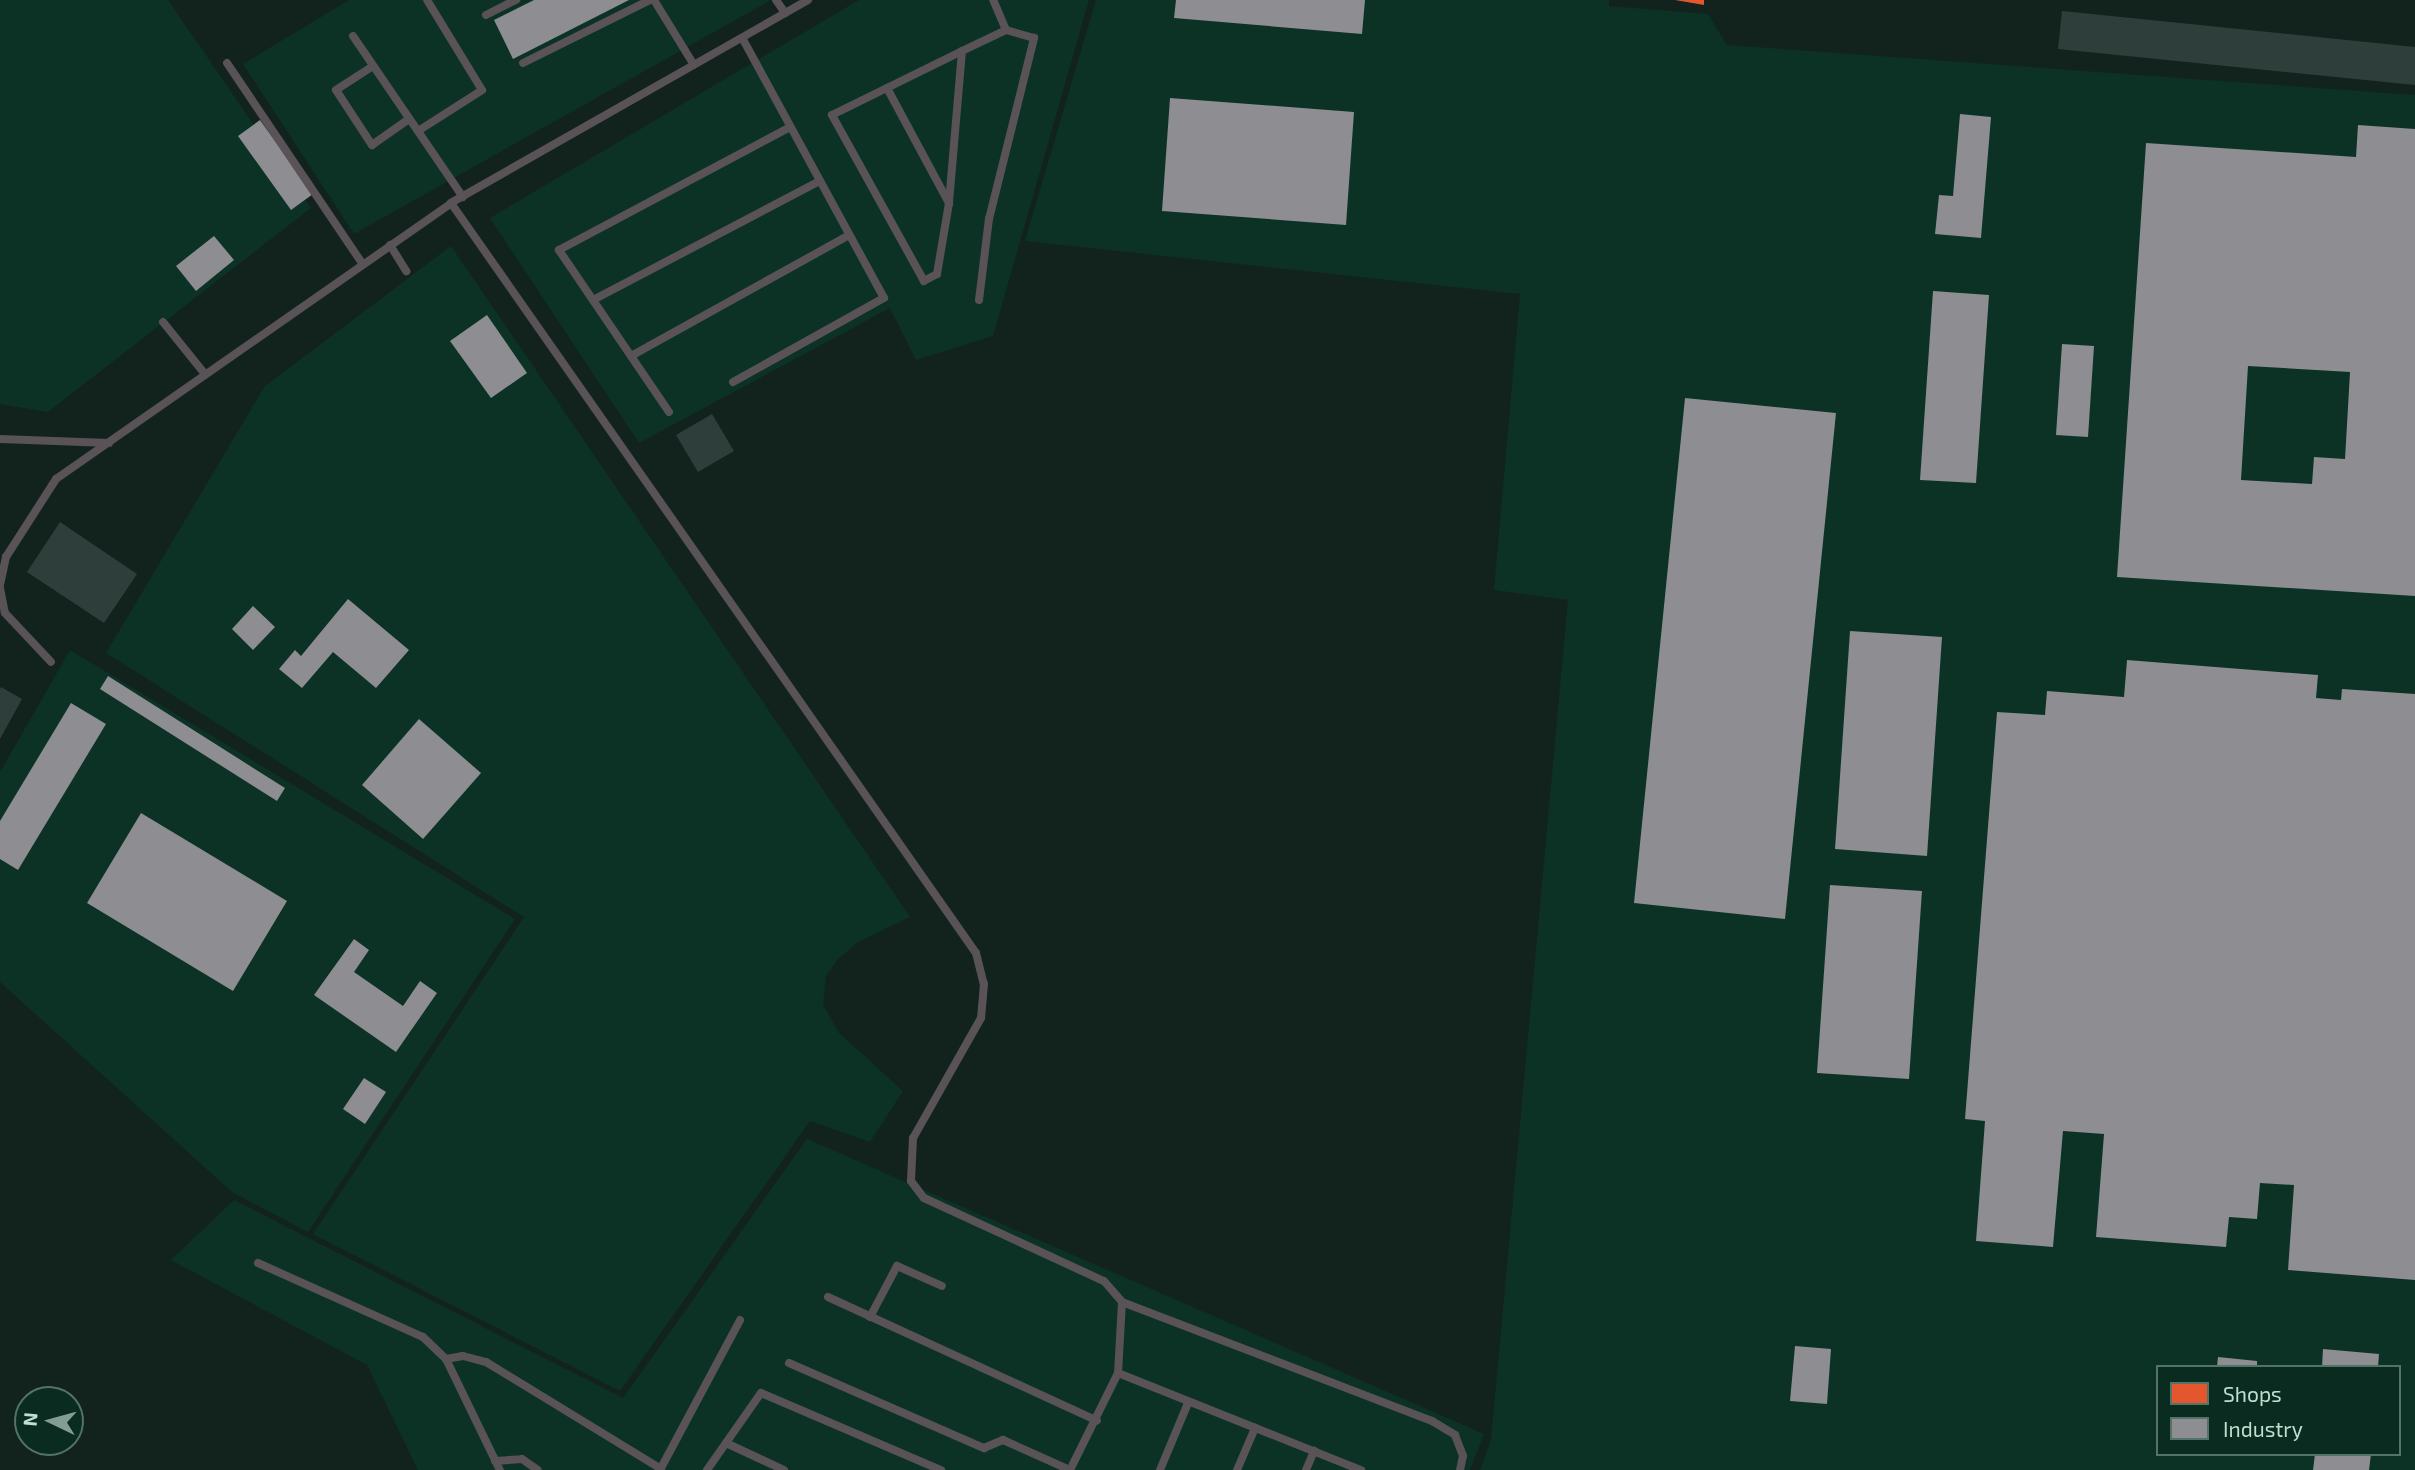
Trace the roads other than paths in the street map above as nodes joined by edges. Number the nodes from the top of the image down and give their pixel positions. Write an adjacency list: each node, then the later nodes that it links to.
1 (427, 0): 20 (lane)
2 (516, 0): 8 (lane)
3 (652, 0): 14 (lane); 15 (lane)
4 (776, 0): 7 (lane)
5 (808, 0): 7 (lane)
6 (993, 0): 9 (lane)
7 (785, 13): 11 (lane)
8 (486, 15)
9 (1006, 30): 12 (lane); 30 (lane)
10 (353, 36): 16 (lane)
11 (742, 38): 15 (lane); 19 (lane)
12 (962, 51): 17 (lane); 24 (lane)
13 (227, 63): 27 (lane)
14 (523, 63)
15 (694, 65): 22 (lane)
16 (373, 66): 18 (lane); 18 (lane)
17 (887, 88): 24 (lane); 24 (lane)
18 (409, 119): 20 (lane)
19 (790, 127): 21 (lane); 29 (lane)
20 (418, 131): 22 (lane)
21 (820, 181): 25 (lane); 29 (lane)
22 (463, 197): 23 (lane)
23 (451, 203): 26 (lane); 43 (lane)
24 (949, 203)
25 (849, 235): 32 (lane); 34 (lane)
26 (390, 245): 27 (lane); 28 (lane)
27 (362, 262): 33 (lane)
28 (406, 271)
29 (593, 300): 32 (lane)
30 (979, 300)
31 (163, 322): 33 (lane)
32 (631, 356): 35 (lane)
33 (205, 374): 37 (lane)
34 (733, 382)
35 (669, 412)
36 (0, 439): 37 (lane)
37 (110, 443): 38 (lane)
38 (0, 587): 39 (lane)
39 (51, 662)
40 (258, 1263): 46 (lane)
41 (942, 1286): 44 (lane)
42 (828, 1297): 44 (lane)
43 (1122, 1302): 48 (lane); 66 (lane)
44 (870, 1317): 50 (lane)
45 (740, 1320): 55 (lane)
46 (446, 1359): 54 (lane); 55 (lane)
47 (789, 1363): 61 (lane)
48 (1118, 1374): 49 (lane); 50 (lane)
49 (1188, 1403): 51 (lane); 62 (lane)
50 (1097, 1421): 61 (lane)
51 (1255, 1428): 53 (lane); 63 (lane)
52 (726, 1443): 58 (lane); 59 (lane); 60 (lane)
53 (1314, 1451): 64 (lane); 65 (lane)
54 (495, 1461): 56 (lane); 57 (lane)
55 (661, 1469)
56 (500, 1470)
57 (538, 1470)
58 (707, 1470)
59 (784, 1470)
60 (942, 1470)
61 (1070, 1470)
62 (1160, 1470)
63 (1237, 1470)
64 (1306, 1470)
65 (1361, 1470)
66 (1460, 1470)

